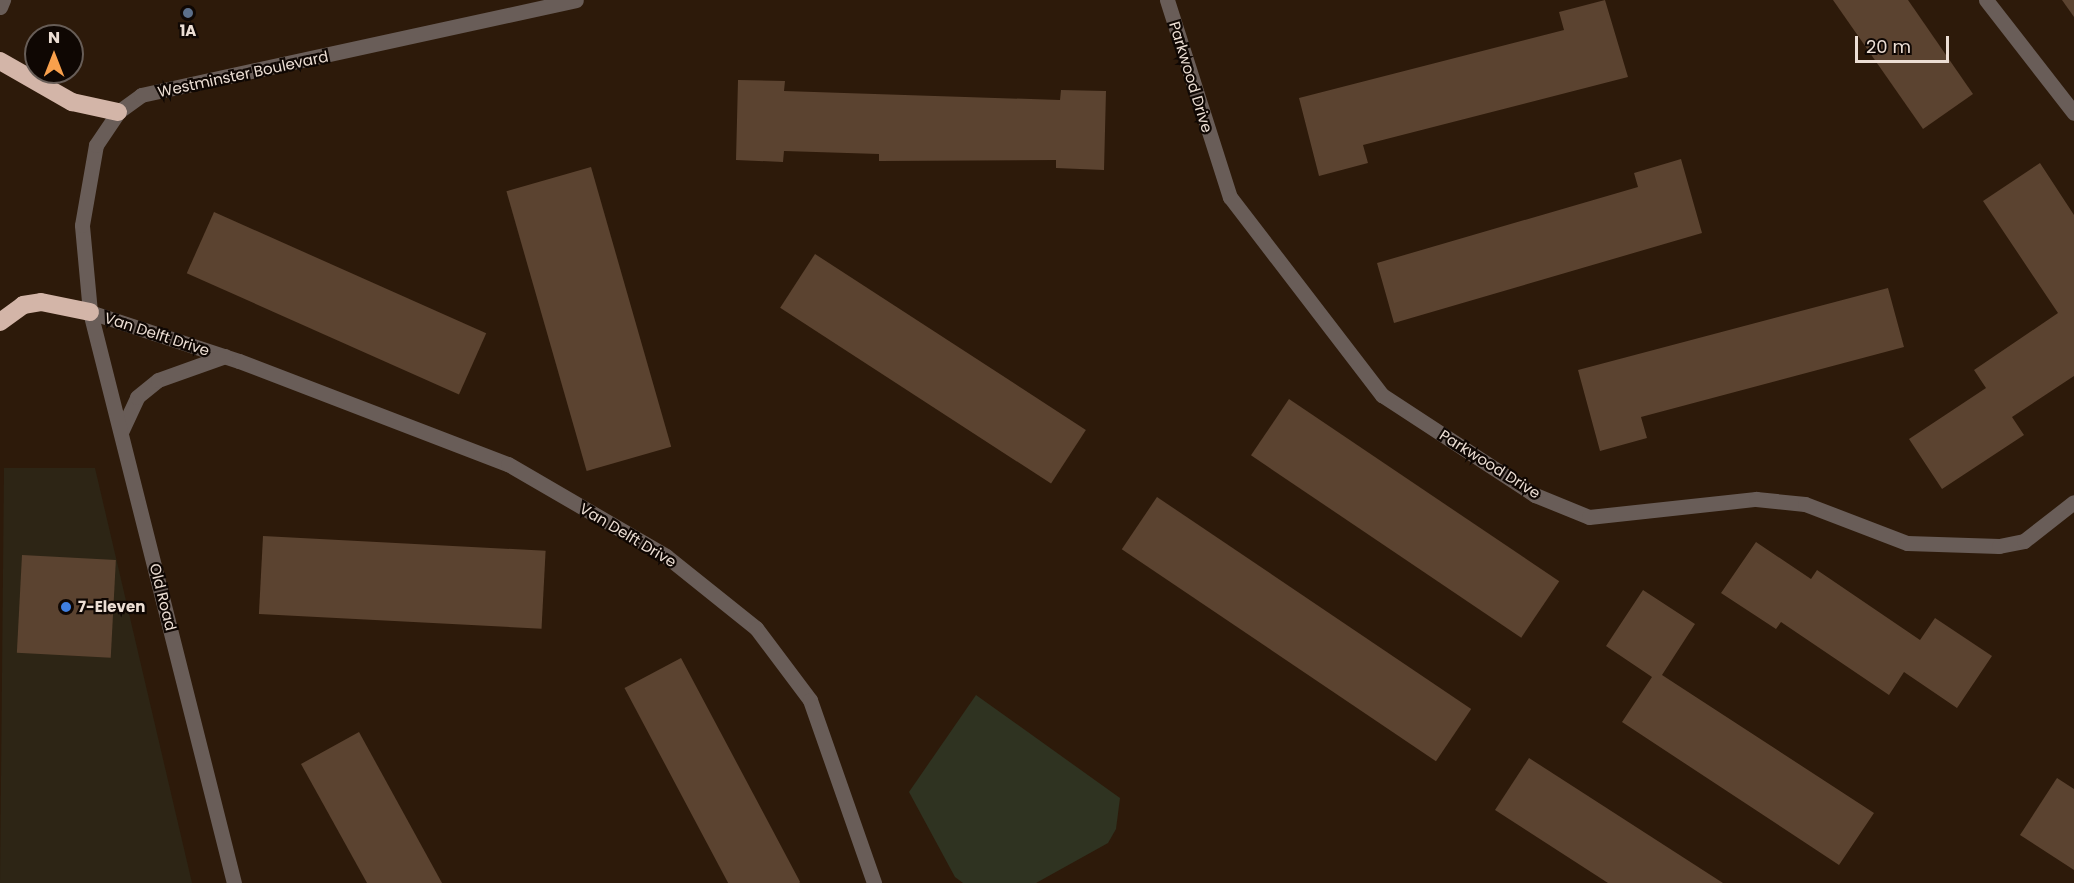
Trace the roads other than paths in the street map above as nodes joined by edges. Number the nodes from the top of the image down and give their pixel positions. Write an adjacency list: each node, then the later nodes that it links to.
1 (3, 0): 5 (street)
2 (576, 0): 7 (street, Westminster Boulevard)
3 (1167, 0): 13 (street, Parkwood Drive)
4 (1986, 0): 8 (street)
5 (0, 7)
6 (0, 61): 7 (highway)
7 (118, 112): 9 (street, Westminster Boulevard)
8 (2074, 112)
9 (90, 312): 10 (highway); 11 (street, Van Delft Drive); 12 (street, Old Road)
10 (0, 322)
11 (225, 356): 12 (street, Van Delft Drive); 15 (street, Van Delft Drive)
12 (121, 432): 14 (street, Old Road)
13 (2074, 502)
14 (234, 883)
15 (874, 883)

